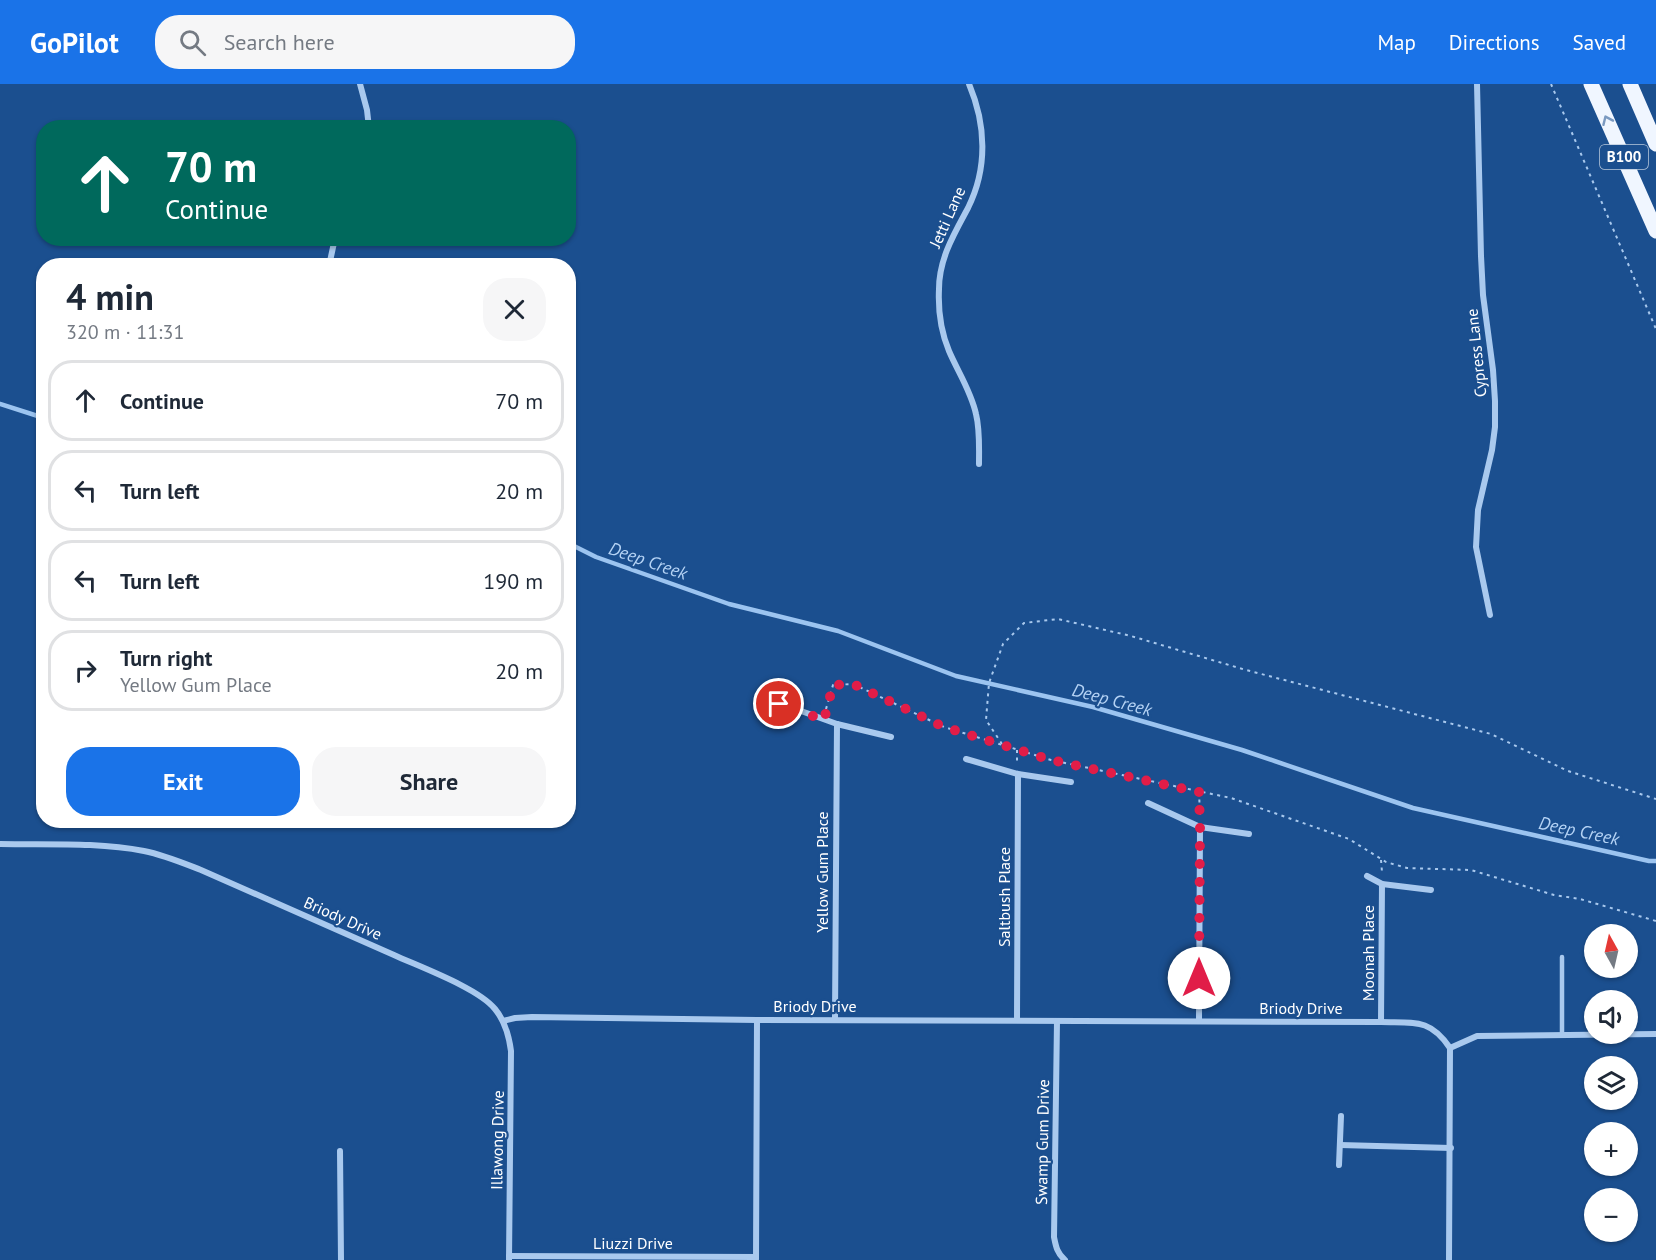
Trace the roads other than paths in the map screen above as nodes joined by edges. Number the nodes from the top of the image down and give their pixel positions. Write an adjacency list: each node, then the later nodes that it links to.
1 (360, 84): 6 (street)
2 (969, 84): 9 (street, Jetti Lane)
3 (1477, 84): 10 (street, Cypress Lane)
4 (1591, 84): 8 (main road, B100, one-way to 4)
5 (1630, 84): 7 (main road, B100)
6 (368, 120)
7 (1656, 144)
8 (1656, 231)
9 (979, 464)
10 (1490, 615)
11 (779, 704): 12 (street)
12 (837, 724): 13 (street); 25 (street, Yellow Gum Place)
13 (891, 737)
14 (966, 759): 15 (street)
15 (1018, 774): 16 (street); 27 (street, Saltbush Place)
16 (1071, 782)
17 (1148, 803): 18 (street)
18 (1200, 827): 19 (street); 30 (street)
19 (1249, 834)
20 (0, 844): 28 (street, Briody Drive)
21 (1367, 876): 22 (street, Moonah Place)
22 (1382, 884): 23 (street, Moonah Place); 31 (street, Moonah Place)
23 (1431, 890)
24 (1562, 957): 33 (lane)
25 (835, 1019): 26 (street, Briody Drive); 27 (street, Briody Drive)
26 (757, 1020): 28 (street, Briody Drive); 41 (street, Liuzzi Drive)
27 (1017, 1020): 29 (street, Briody Drive)
28 (503, 1021): 40 (street, Illawong Drive)
29 (1058, 1021): 30 (street, Briody Drive); 43 (street, Swamp Gum Drive)
30 (1199, 1021): 31 (street, Briody Drive)
31 (1381, 1022): 34 (street, Briody Drive)
32 (1656, 1034): 33 (street)
33 (1562, 1036): 34 (street)
34 (1450, 1048): 37 (street)
35 (1341, 1116): 36 (street)
36 (1340, 1145): 37 (street); 39 (street)
37 (1451, 1148): 44 (street)
38 (340, 1151): 42 (street)
39 (1339, 1165)
40 (509, 1258): 41 (street, Liuzzi Drive)
41 (756, 1258)
42 (341, 1260)
43 (1065, 1260)
44 (1449, 1260)

